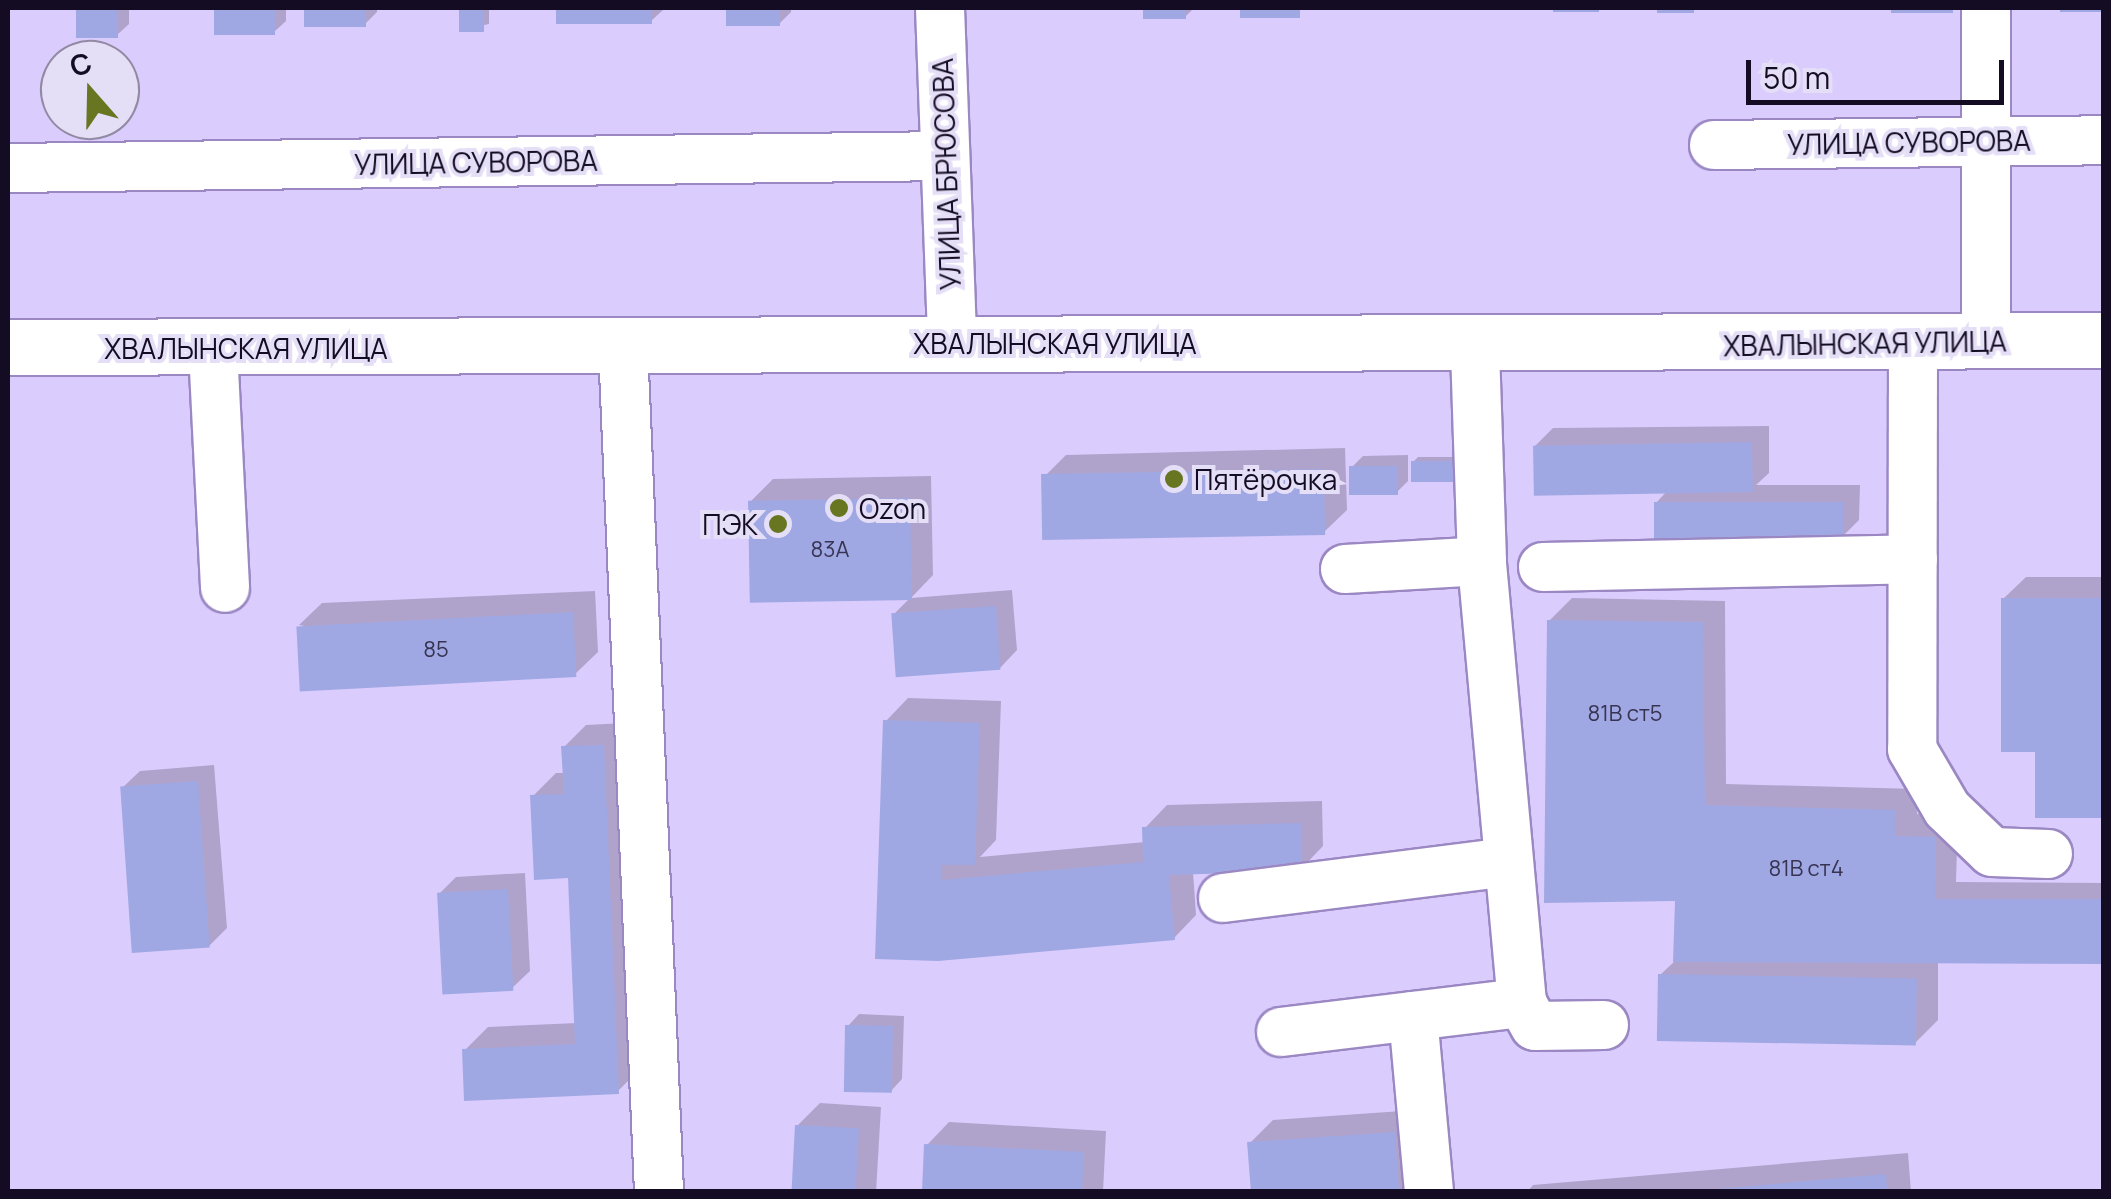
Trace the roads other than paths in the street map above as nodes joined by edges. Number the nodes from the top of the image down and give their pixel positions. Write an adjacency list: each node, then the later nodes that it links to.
1 (940, 8): 6 (street, УЛИЦА БРЮСОВА)
2 (1986, 8): 4 (street)
3 (2104, 140): 4 (street, УЛИЦА СУВОРОВА)
4 (1986, 141): 5 (street, УЛИЦА СУВОРОВА); 10 (street)
5 (1714, 145)
6 (944, 156): 7 (street, УЛИЦА СУВОРОВА); 9 (street, УЛИЦА БРЮСОВА)
7 (8, 168)
8 (2104, 340): 10 (main road, ХВАЛЫНСКАЯ УЛИЦА)
9 (952, 341): 13 (main road, ХВАЛЫНСКАЯ УЛИЦА); 14 (main road, ХВАЛЫНСКАЯ УЛИЦА)
10 (1986, 341): 11 (main road, ХВАЛЫНСКАЯ УЛИЦА)
11 (1913, 342): 13 (main road, ХВАЛЫНСКАЯ УЛИЦА); 16 (street)
12 (8, 347): 15 (main road, ХВАЛЫНСКАЯ УЛИЦА)
13 (1475, 347): 17 (street)
14 (624, 348): 15 (main road, ХВАЛЫНСКАЯ УЛИЦА); 28 (street)
15 (214, 350): 20 (street)
16 (1913, 559): 19 (street); 21 (street)
17 (1482, 562): 18 (street); 22 (street)
18 (1345, 568)
19 (1543, 568)
20 (225, 588)
21 (2048, 854)
22 (1509, 862): 23 (street); 24 (street)
23 (1222, 898)
24 (1522, 1003): 25 (street); 26 (street)
25 (1413, 1016): 27 (street); 29 (street)
26 (1604, 1025)
27 (1281, 1032)
28 (660, 1192)
29 (1428, 1192)

